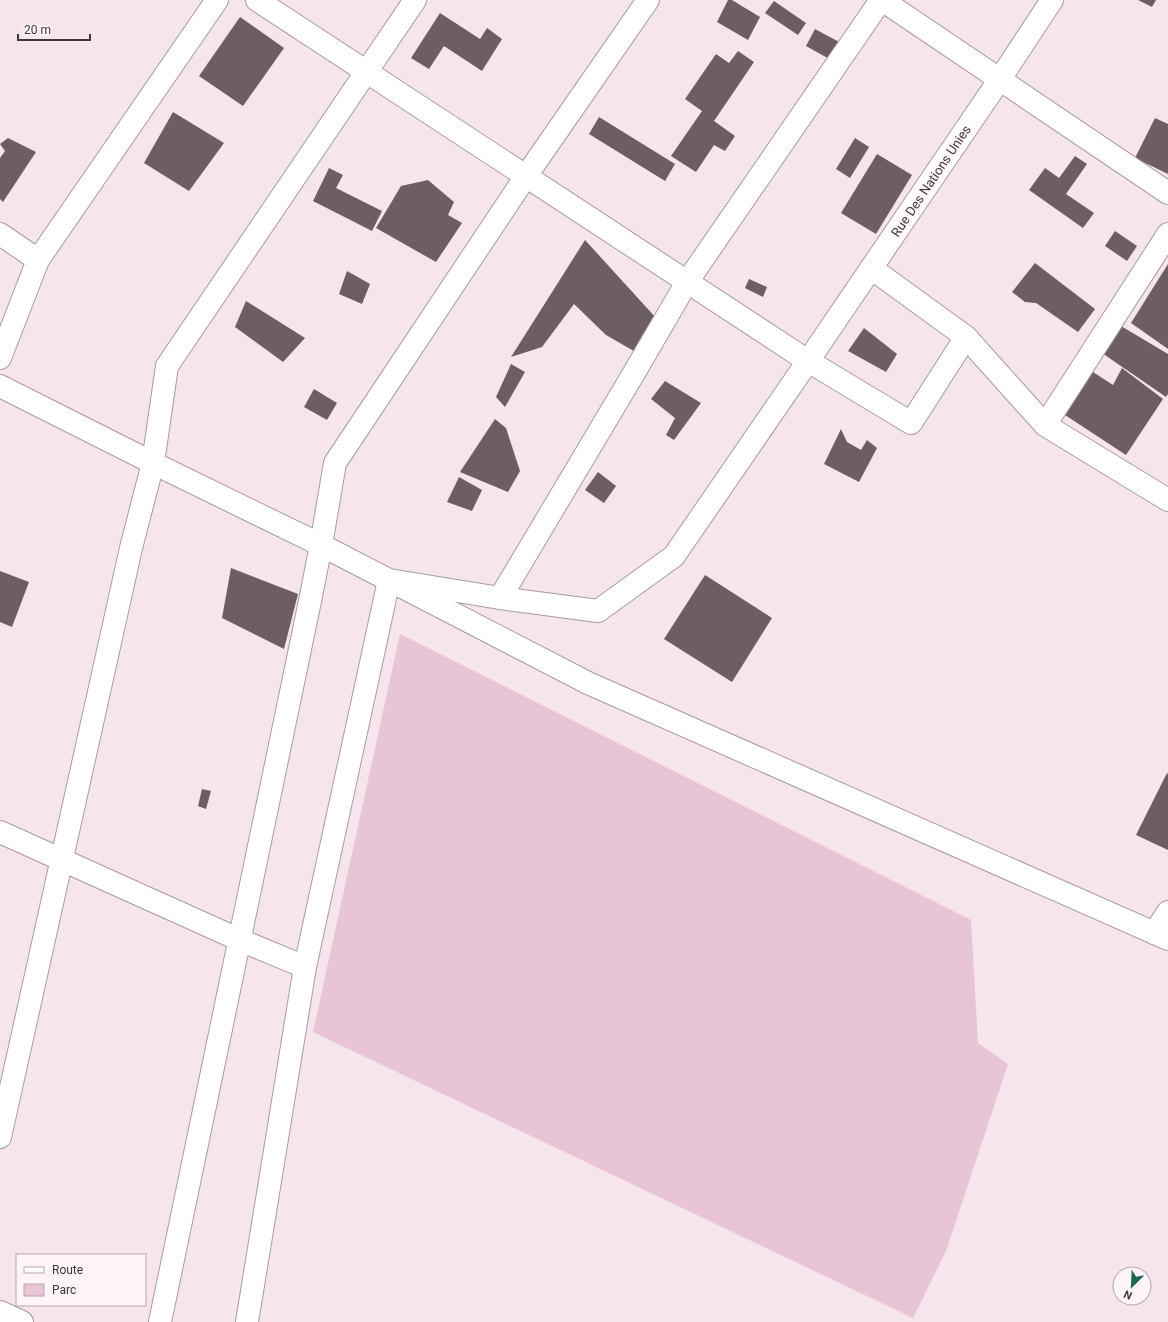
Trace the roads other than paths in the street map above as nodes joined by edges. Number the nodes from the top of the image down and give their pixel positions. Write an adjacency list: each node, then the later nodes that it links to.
1 (217, 0): 13 (street)
2 (257, 0): 7 (street)
3 (415, 0): 7 (street)
4 (648, 0): 9 (street)
5 (882, 0): 8 (street); 15 (street)
6 (1052, 0): 8 (street, Rue Des Nations Unies)
7 (367, 72): 9 (street); 21 (street)
8 (1000, 79): 10 (street); 14 (street, Rue Des Nations Unies)
9 (526, 176): 15 (street); 23 (street)
10 (1168, 193)
11 (0, 234): 13 (street)
12 (1168, 234): 20 (street)
13 (38, 260): 17 (street)
14 (871, 268): 16 (street); 18 (street, Rue Des Nations Unies)
15 (687, 282): 18 (street); 25 (street)
16 (966, 337): 18 (street); 20 (street)
17 (0, 358)
18 (808, 361): 25 (street, Rue Des Nations Unies)
19 (0, 386): 21 (street)
20 (1045, 425): 22 (street)
21 (153, 463): 23 (street); 27 (street)
22 (1168, 500)
23 (321, 545): 24 (street); 30 (street)
24 (389, 580): 25 (street, Rue Des Nations Unies); 29 (street); 31 (street)
25 (500, 598)
26 (0, 832): 27 (street)
27 (62, 860): 30 (street); 32 (street)
28 (1168, 912): 29 (street)
29 (1161, 936)
30 (240, 940): 31 (street); 35 (street)
31 (305, 967): 36 (street)
32 (0, 1137)
33 (0, 1312): 34 (street)
34 (22, 1322)
35 (160, 1322)
36 (247, 1322)

